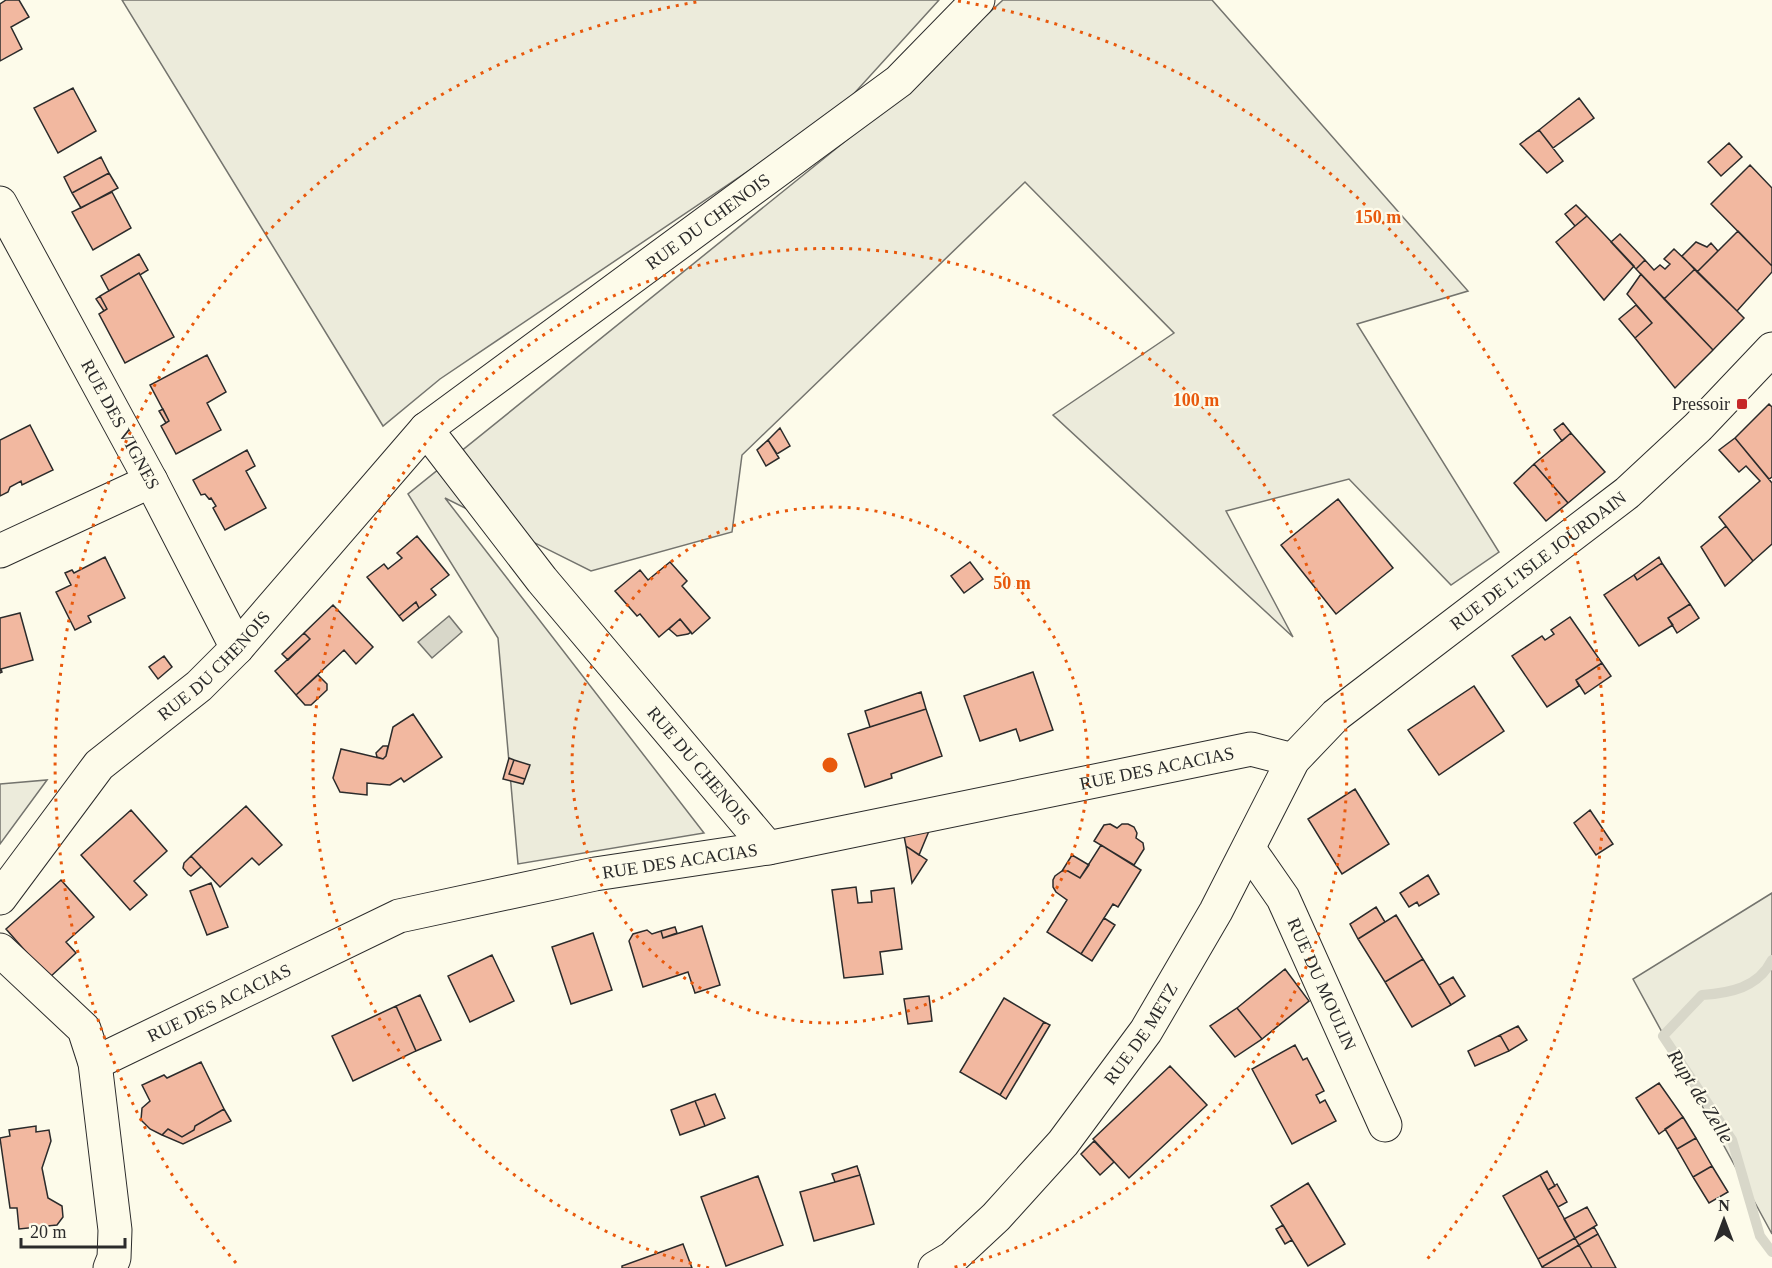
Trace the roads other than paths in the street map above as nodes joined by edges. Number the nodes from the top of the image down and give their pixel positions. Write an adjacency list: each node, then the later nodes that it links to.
1 (978, 0): 4 (street, RUE DU CHENOIS)
2 (0, 203): 5 (street, RUE DES VIGNES)
3 (1772, 349): 8 (street, RUE DE L'ISLE JOURDAIN)
4 (426, 429): 7 (street, RUE DU CHENOIS); 9 (street, RUE DU CHENOIS)
5 (151, 481): 6 (street); 7 (street, RUE DES VIGNES)
6 (0, 551)
7 (237, 648): 11 (street, RUE DU CHENOIS)
8 (1293, 760): 9 (street, RUE DES ACACIAS); 10 (street, RUE DE METZ)
9 (768, 848): 13 (street, RUE DES ACACIAS)
10 (1249, 849): 14 (street, RUE DU MOULIN); 16 (street, RUE DE METZ)
11 (0, 898)
12 (0, 950): 13 (street)
13 (94, 1063): 15 (street)
14 (1385, 1125)
15 (110, 1268)
16 (935, 1268)

